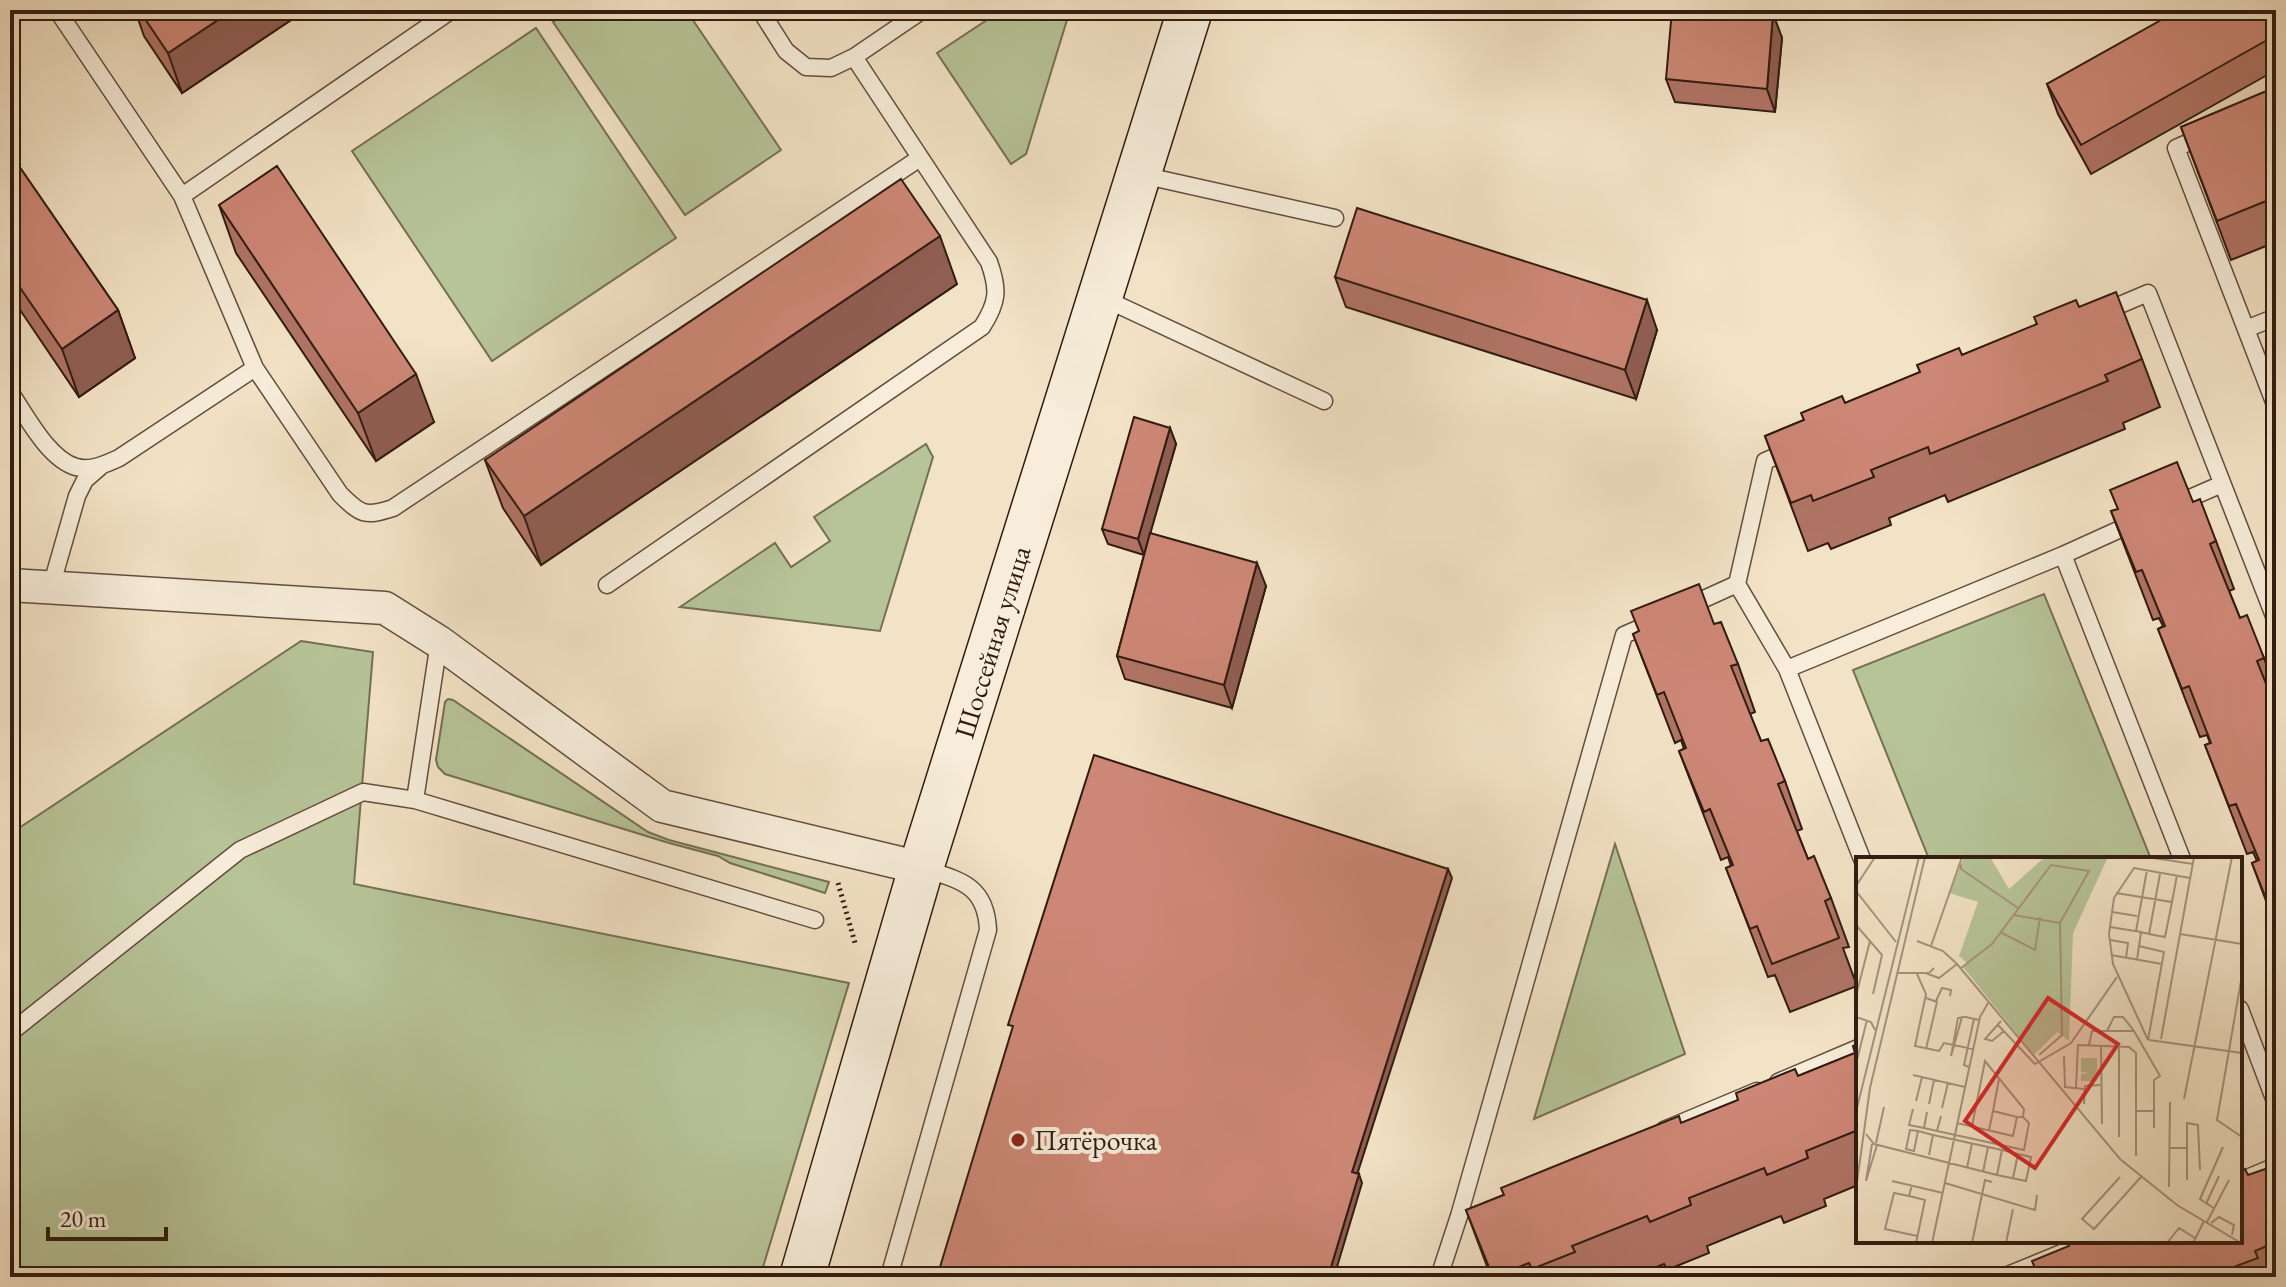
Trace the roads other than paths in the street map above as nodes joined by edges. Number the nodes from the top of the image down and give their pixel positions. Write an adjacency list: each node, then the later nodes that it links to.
1 (57, 10): 10 (lane)
2 (452, 10): 10 (lane)
3 (760, 10): 6 (lane)
4 (923, 10): 6 (lane)
5 (1190, 10): 9 (main road, Шоссейная улица)
6 (854, 57): 8 (lane)
7 (2219, 129): 15 (lane)
8 (920, 158): 16 (lane); 26 (lane)
9 (1139, 174): 11 (lane); 12 (main road, Шоссейная улица)
10 (182, 196): 16 (lane)
11 (1335, 218)
12 (1100, 297): 18 (lane); 34 (main road, Шоссейная улица)
13 (2276, 317): 15 (lane)
14 (2091, 318): 22 (lane)
15 (2246, 329): 19 (lane)
16 (255, 368): 21 (lane)
17 (10, 392): 21 (lane)
18 (1324, 401)
19 (2276, 407)
20 (1808, 442): 24 (lane)
21 (100, 467): 27 (lane)
22 (2222, 484): 23 (lane); 28 (lane)
23 (2063, 555): 30 (lane); 33 (lane)
24 (1737, 584): 30 (lane); 46 (lane)
25 (10, 585): 27 (street)
26 (607, 585)
27 (51, 587): 29 (street)
28 (2276, 621)
29 (439, 642): 31 (lane); 34 (street)
30 (1787, 669): 32 (lane)
31 (415, 800): 35 (lane); 37 (lane)
32 (1861, 857)
33 (2181, 857)
34 (921, 868): 44 (main road, Шоссейная улица); 45 (lane)
35 (815, 920)
36 (2242, 1014): 39 (lane)
37 (10, 1033)
38 (1856, 1049): 40 (lane)
39 (2276, 1104)
40 (1644, 1138)
41 (2276, 1166): 42 (lane)
42 (2242, 1180)
43 (2086, 1243): 47 (lane)
44 (802, 1277)
45 (889, 1277)
46 (1439, 1277)
47 (2003, 1277)

